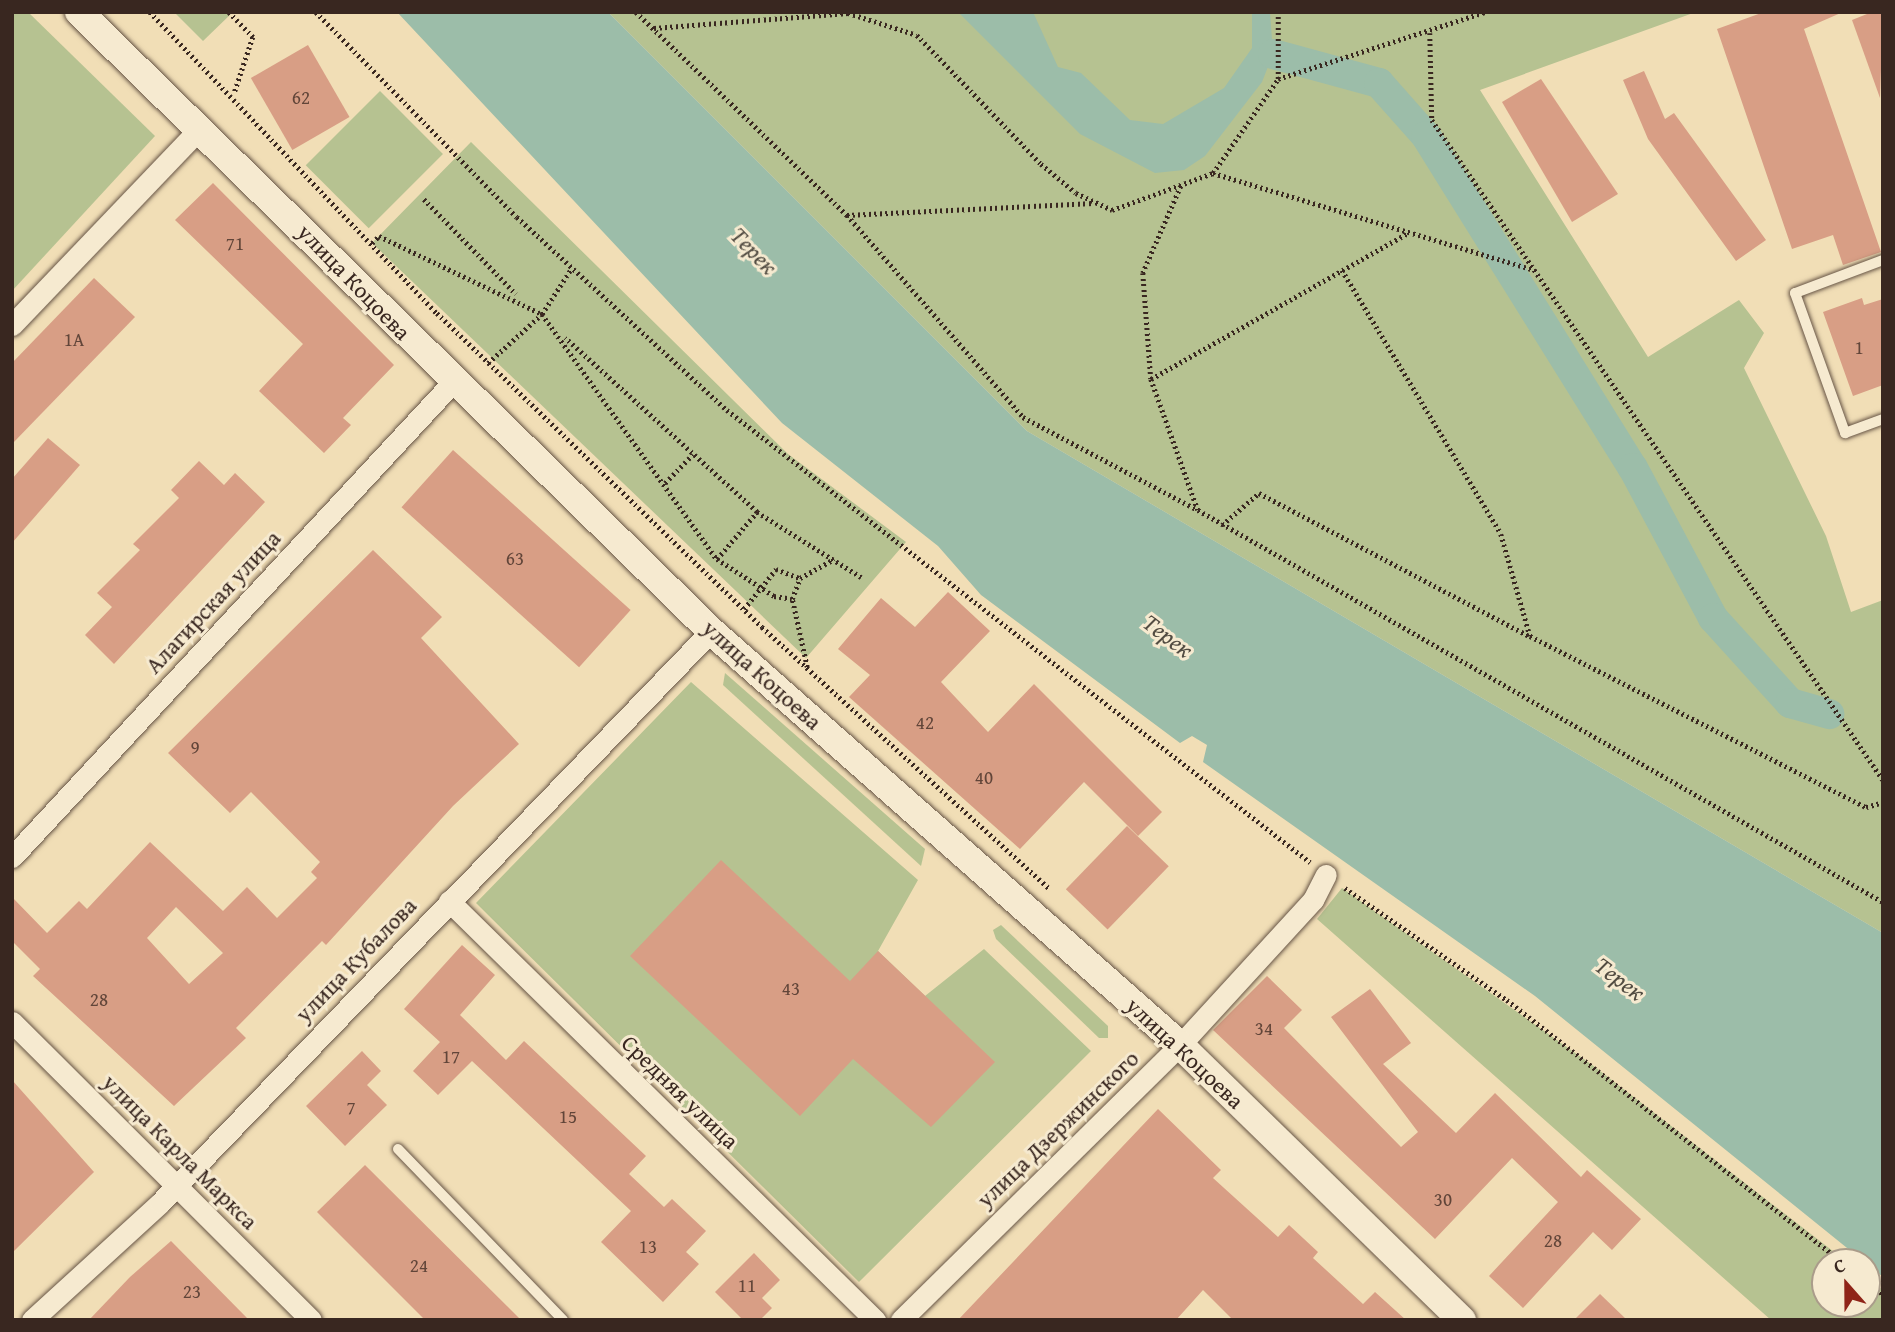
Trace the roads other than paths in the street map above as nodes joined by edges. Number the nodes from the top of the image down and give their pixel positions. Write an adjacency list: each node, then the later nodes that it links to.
1 (79, 12): 2 (street, улица Коцоева)
2 (201, 127): 4 (street); 5 (street, улица Коцоева)
3 (1883, 260): 6 (lane)
4 (12, 325)
5 (452, 383): 7 (street, улица Коцоева); 8 (street, Алагирская улица)
6 (1883, 419)
7 (712, 631): 10 (street, улица Кубалова); 12 (street, улица Коцоева)
8 (12, 858)
9 (1326, 875): 12 (street, улица Дзержинского)
10 (449, 901): 14 (street, улица Кубалова); 18 (street, Средняя улица)
11 (12, 1022): 14 (street, улица Карла Маркса)
12 (1180, 1045): 19 (street, улица Дзержинского); 20 (street, улица Коцоева)
13 (398, 1149): 17 (lane)
14 (176, 1186): 15 (street, улица Кубалова); 16 (street, улица Карла Маркса)
15 (32, 1320)
16 (311, 1320)
17 (563, 1320)
18 (875, 1320)
19 (901, 1320)
20 (1462, 1320)

